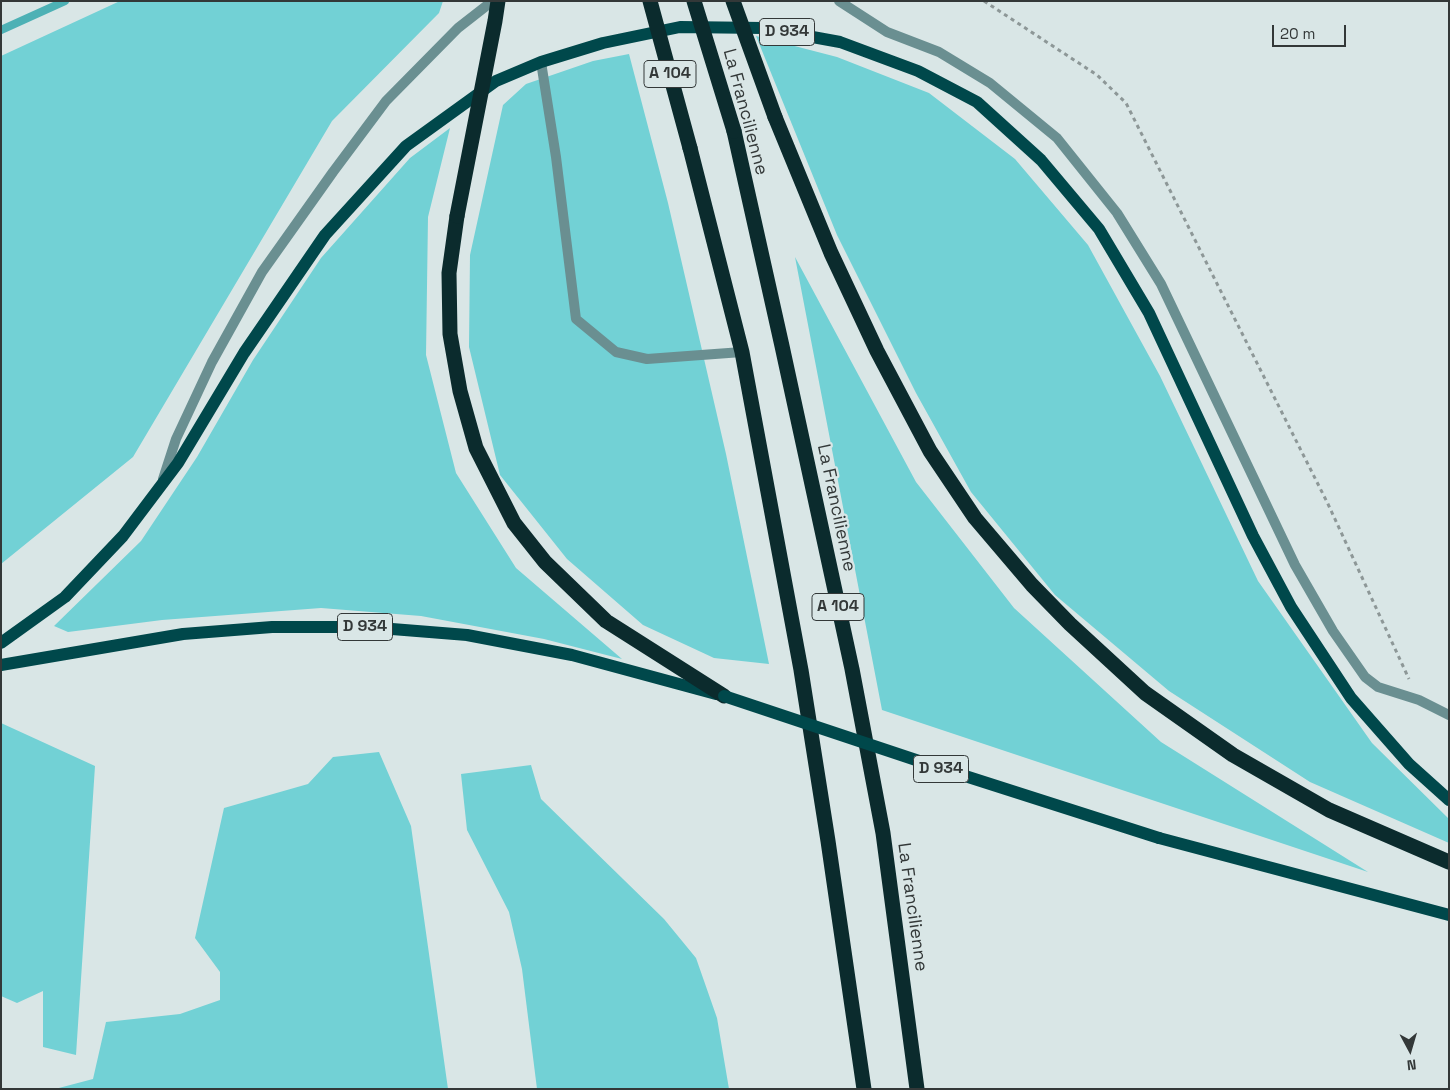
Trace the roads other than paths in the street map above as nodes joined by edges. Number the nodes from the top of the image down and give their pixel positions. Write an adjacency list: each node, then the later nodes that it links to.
1 (497, 1): 8 (lane); 11 (highway, bridge)
2 (650, 1): 7 (highway, A 104, bridge)
3 (694, 1): 17 (highway, La Francilienne / A 104, bridge)
4 (733, 1): 14 (highway, bridge)
5 (839, 1): 12 (lane)
6 (541, 62): 7 (lane); 8 (main road, D 934); 13 (main road, D 934)
7 (742, 352): 16 (highway, A 104)
8 (162, 485): 9 (main road, D 934)
9 (1, 643)
10 (1, 664): 11 (main road, D 934)
11 (724, 696): 15 (main road, D 934, bridge)
12 (1449, 715)
13 (1449, 800)
14 (1449, 862)
15 (1449, 915)
16 (864, 1089)
17 (917, 1089)

